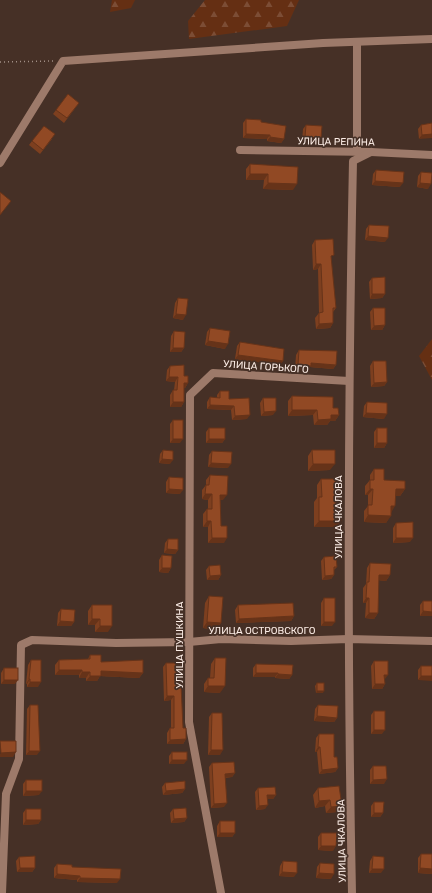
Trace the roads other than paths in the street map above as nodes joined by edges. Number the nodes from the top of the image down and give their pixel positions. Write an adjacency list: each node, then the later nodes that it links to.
1 (432, 39): 2 (street)
2 (357, 42): 4 (street); 7 (street)
3 (240, 150): 4 (street, УЛИЦА РЕПИНА)
4 (357, 152): 5 (street, УЛИЦА РЕПИНА)
5 (371, 152): 6 (street, УЛИЦА РЕПИНА); 8 (street, УЛИЦА ЧКАЛОВА)
6 (432, 155)
7 (0, 163)
8 (349, 381): 9 (street, УЛИЦА ГОРЬКОГО); 10 (street, УЛИЦА ЧКАЛОВА)
9 (190, 394): 12 (street, УЛИЦА ПУШКИНА)
10 (348, 639): 11 (street, УЛИЦА ОСТРОВСКОГО); 12 (street, УЛИЦА ОСТРОВСКОГО); 15 (street, УЛИЦА ЧКАЛОВА)
11 (432, 641)
12 (190, 642): 13 (street, УЛИЦА ОСТРОВСКОГО); 14 (street, УЛИЦА ПУШКИНА)
13 (2, 893)
14 (221, 893)
15 (352, 893)

